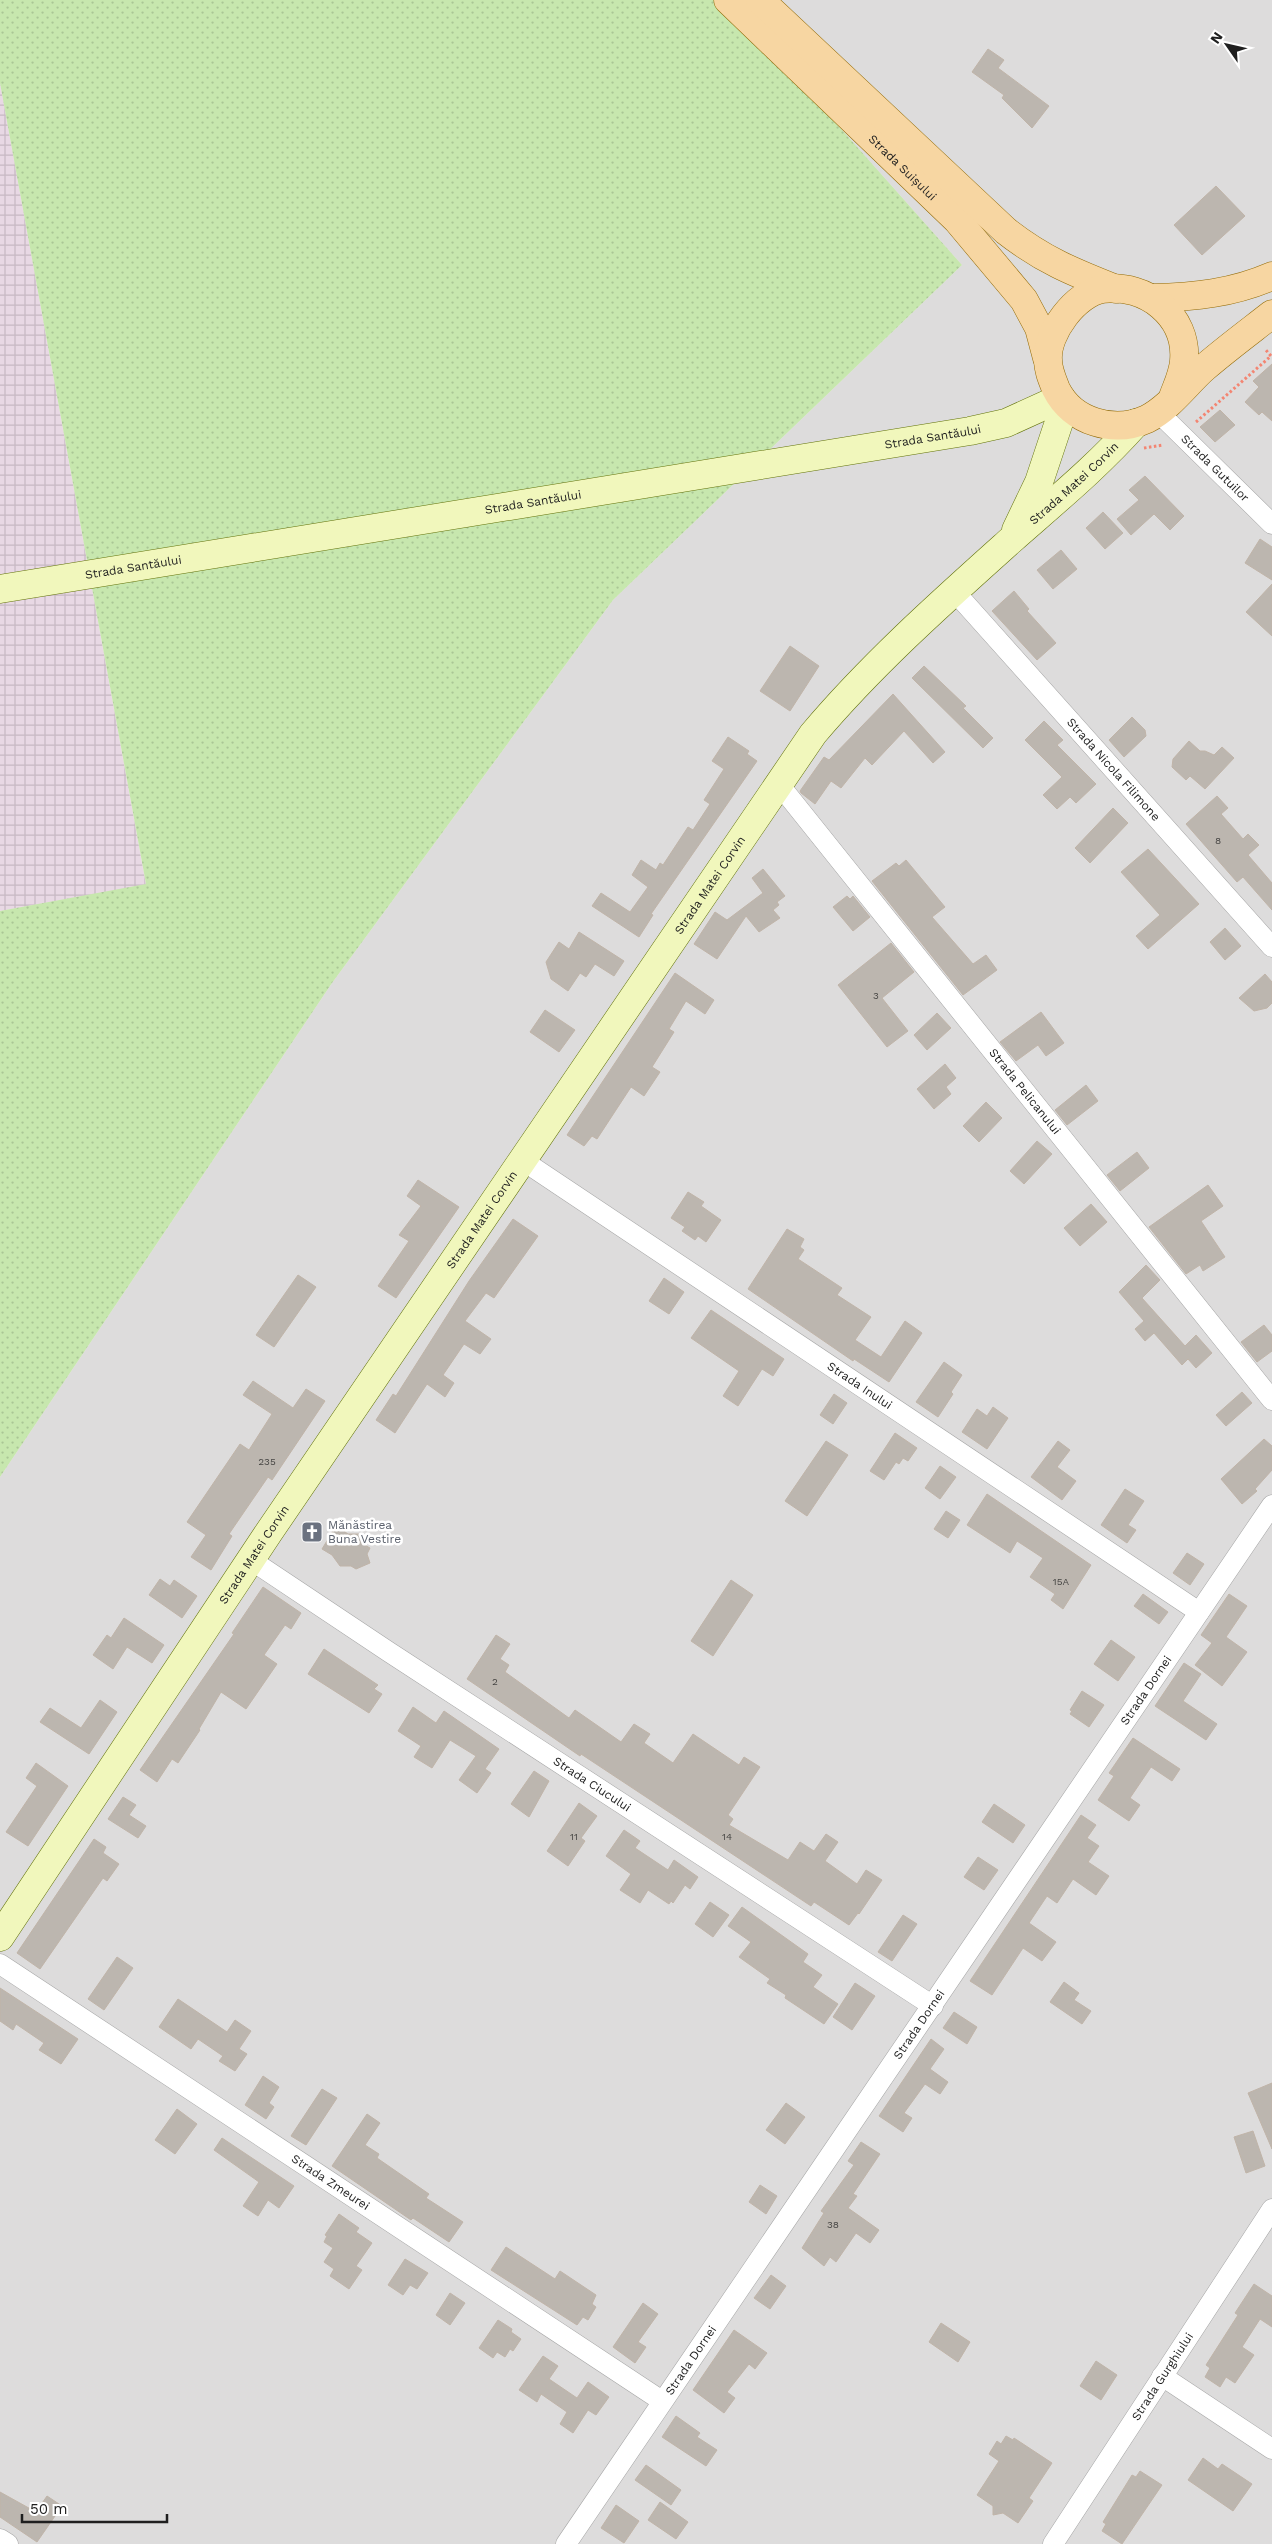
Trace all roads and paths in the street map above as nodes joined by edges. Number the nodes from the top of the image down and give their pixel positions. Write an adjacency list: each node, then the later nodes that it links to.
1 (728, 0): 7 (main road, Strada Suișului)
2 (760, 0): 4 (main road, Strada Suișului)
3 (1272, 276): 5 (main road)
4 (1116, 289): 5 (main road); 7 (main road)
5 (1152, 298): 9 (main road)
6 (1272, 314): 9 (main road, Strada Matei Corvin)
7 (1047, 358): 8 (main road)
8 (1063, 401): 9 (main road); 11 (main road, Strada Matei Corvin); 12 (main road, Strada Santăului)
9 (1156, 411): 10 (street, Strada Gutuilor); 11 (main road, Strada Matei Corvin)
10 (1272, 524)
11 (1010, 542): 13 (main road, Strada Matei Corvin)
12 (0, 589)
13 (954, 592): 14 (main road, Strada Matei Corvin); 15 (street, Strada Nicola Filimone)
14 (778, 783): 16 (main road, Strada Matei Corvin); 17 (street, Strada Pelicanului)
15 (1272, 947)
16 (522, 1160): 19 (main road, Strada Matei Corvin); 20 (street, Strada Inului)
17 (1272, 1400)
18 (1269, 1518): 20 (street, Strada Dornei)
19 (251, 1560): 21 (main road, Strada Matei Corvin); 23 (street, Strada Ciucului)
20 (1199, 1612): 23 (street, Strada Dornei)
21 (0, 1937)
22 (0, 1964): 26 (street, Strada Zmeurei)
23 (933, 2006): 26 (street, Strada Dornei)
24 (1272, 2209): 25 (street, Strada Gurghiului)
25 (1162, 2376): 27 (street); 31 (street, Strada Gurghiului)
26 (662, 2400): 30 (street, Strada Dornei)
27 (1272, 2449)
28 (0, 2539): 29 (street)
29 (8, 2544)
30 (566, 2544)
31 (1052, 2544)

